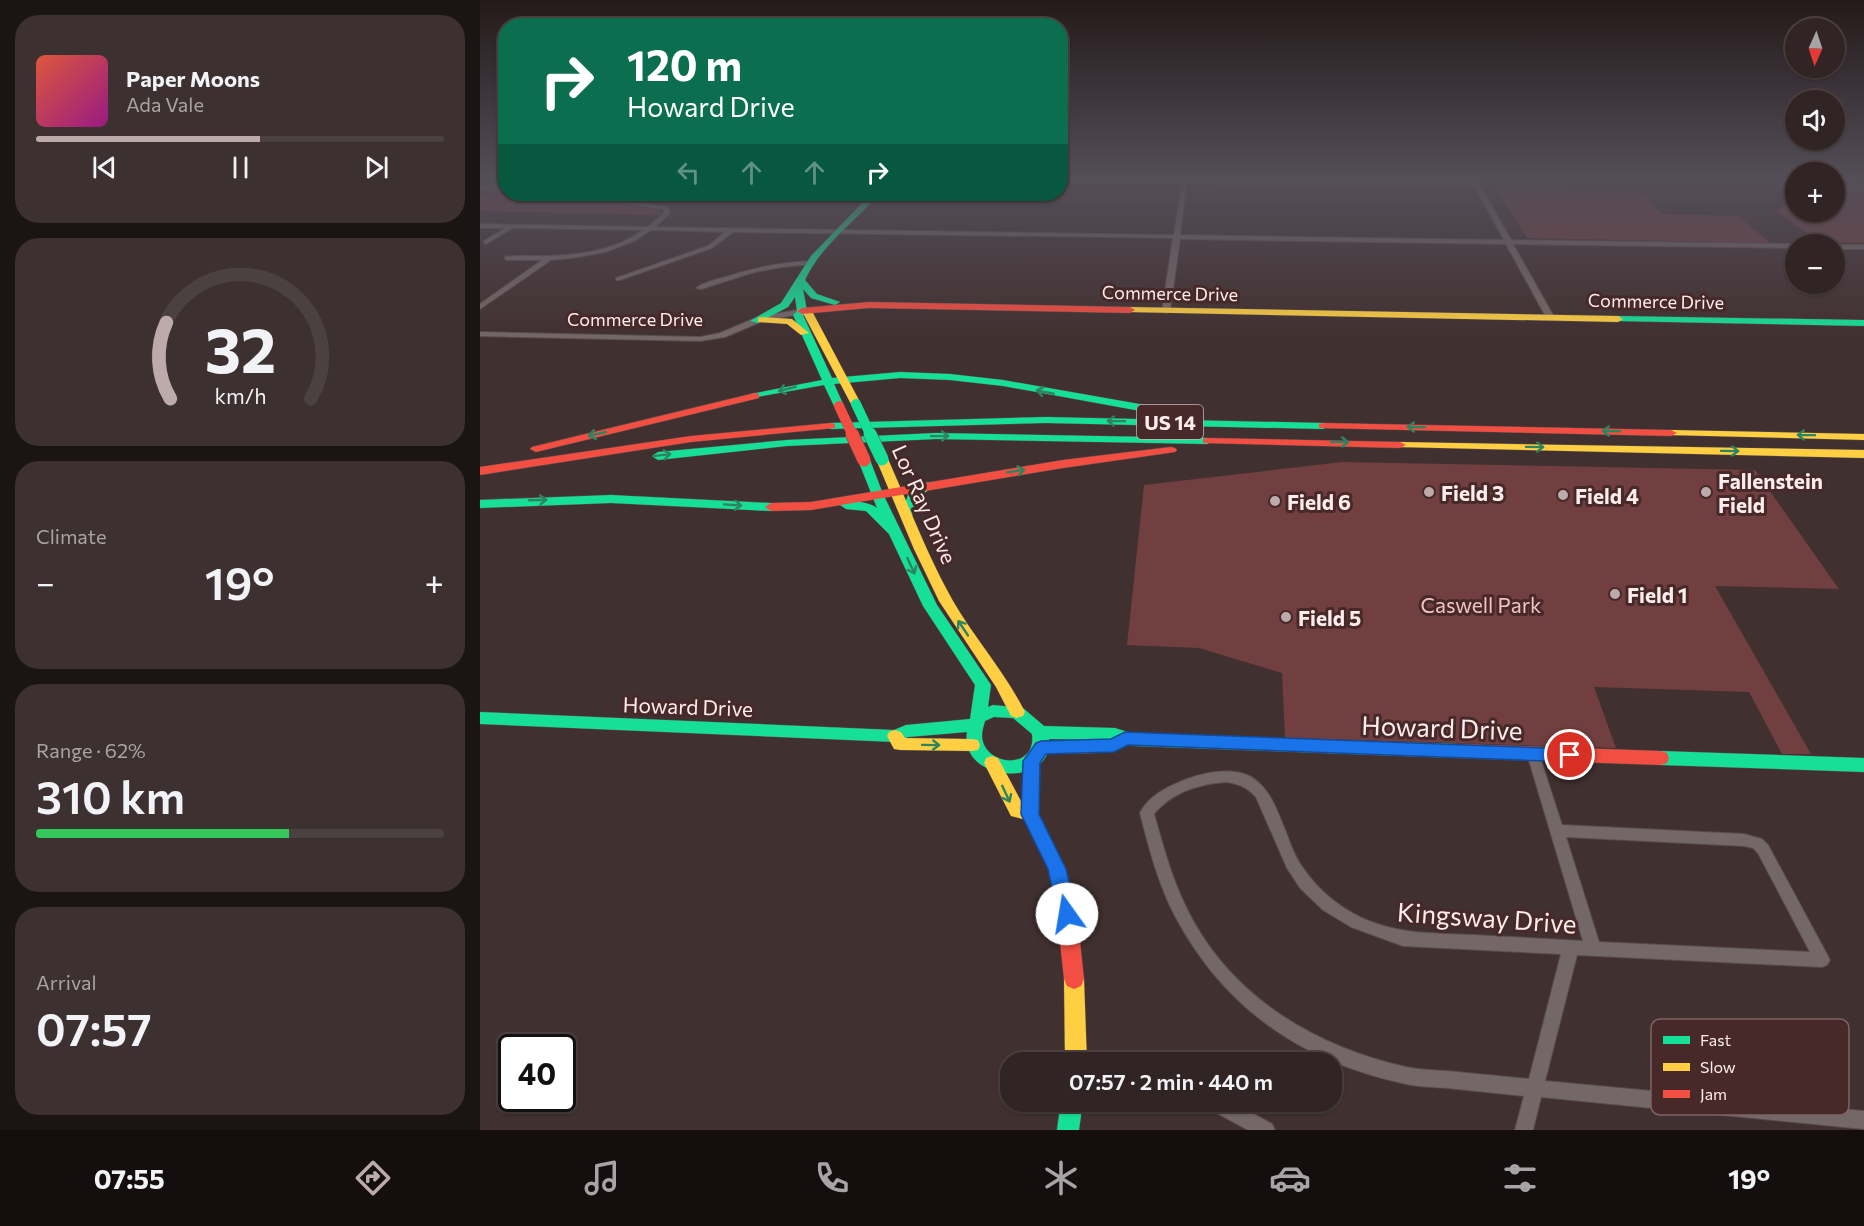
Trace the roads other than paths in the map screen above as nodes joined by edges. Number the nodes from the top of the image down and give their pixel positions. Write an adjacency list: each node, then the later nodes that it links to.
1 (503, 232): 9 (street)
2 (645, 232): 15 (street)
3 (728, 232): 17 (street)
4 (826, 232): 5 (street)
5 (841, 232): 8 (street); 16 (main road)
6 (1179, 232): 8 (street)
7 (1502, 232): 10 (street)
8 (1178, 237): 10 (street); 23 (street)
9 (486, 242)
10 (1508, 242): 11 (street); 24 (street)
11 (1785, 246)
12 (1845, 247): 13 (street)
13 (1864, 247)
14 (507, 258): 15 (street)
15 (548, 259): 21 (street)
16 (812, 263): 18 (main road); 19 (street)
17 (618, 279)
18 (800, 280): 20 (main road); 22 (main road, Lor Ray Drive); 25 (main road)
19 (699, 288)
20 (882, 305): 22 (main road, Commerce Drive); 23 (main road, Commerce Drive); 27 (main road)
21 (480, 307)
22 (802, 310): 25 (street, Commerce Drive); 27 (main road, Lor Ray Drive)
23 (1166, 311): 24 (main road, Commerce Drive)
24 (1550, 317): 26 (main road, Commerce Drive)
25 (754, 321): 27 (main road); 28 (street, Commerce Drive)
26 (1864, 323)
27 (811, 333): 29 (main road, Lor Ray Drive); 30 (main road, Lor Ray Drive)
28 (480, 334)
29 (844, 378): 30 (main road); 31 (main road, one-way to 29); 39 (main road, Lor Ray Drive, bridge)
30 (825, 381): 35 (main road, one-way to 35); 40 (main road, Lor Ray Drive, bridge)
31 (1332, 425): 32 (main road, US 14, one-way to 31); 36 (main road, US 14, one-way to 36)
32 (1864, 437)
33 (1282, 441): 34 (main road, US 14, one-way to 34); 37 (main road, US 14, one-way to 33); 38 (main road, one-way to 33)
34 (1864, 454)
35 (480, 463)
36 (480, 471)
37 (480, 484)
38 (928, 486): 39 (main road); 43 (main road)
39 (896, 491): 40 (main road); 43 (main road, Lor Ray Drive)
40 (878, 494): 42 (main road); 44 (main road, Lor Ray Drive)
41 (480, 504): 42 (main road, one-way to 42)
42 (786, 508): 44 (main road)
43 (907, 515): 45 (main road, Lor Ray Drive, one-way to 43)
44 (895, 532): 46 (main road, Lor Ray Drive, one-way to 46)
45 (978, 650): 46 (main road); 47 (main road, Lor Ray Drive)
46 (964, 656): 49 (main road, Lor Ray Drive)
47 (1017, 712): 49 (main road); 50 (main road)
48 (480, 718): 51 (main road, Howard Drive)
49 (976, 721): 51 (main road, Howard Drive); 53 (main road)
50 (1040, 732): 52 (main road, Howard Drive); 54 (main road)
51 (895, 736): 53 (main road, Howard Drive, one-way to 53)
52 (1125, 739): 54 (main road, Howard Drive); 55 (main road, Howard Drive)
53 (972, 745): 57 (main road)
54 (1041, 747): 56 (main road)
55 (1533, 754): 58 (main road, Howard Drive); 60 (street)
56 (1032, 761): 57 (main road); 59 (main road)
57 (992, 763): 59 (main road, one-way to 59)
58 (1864, 765)
59 (1030, 814): 63 (main road)
60 (1559, 831): 62 (street); 62 (street, Kingsway Drive)
61 (1571, 948): 62 (street, Kingsway Drive); 64 (street); 64 (street, Kingsway Drive)
62 (1593, 948)
63 (1076, 1052)
64 (1533, 1089): 65 (street, Kingsway Drive); 72 (street)
65 (1651, 1100)
66 (1070, 1112): 70 (main road)
67 (1232, 1112): 71 (street)
68 (1811, 1115): 69 (street, Kingsway Drive)
69 (1864, 1120)
70 (1068, 1130)
71 (1266, 1130)
72 (1524, 1130)

